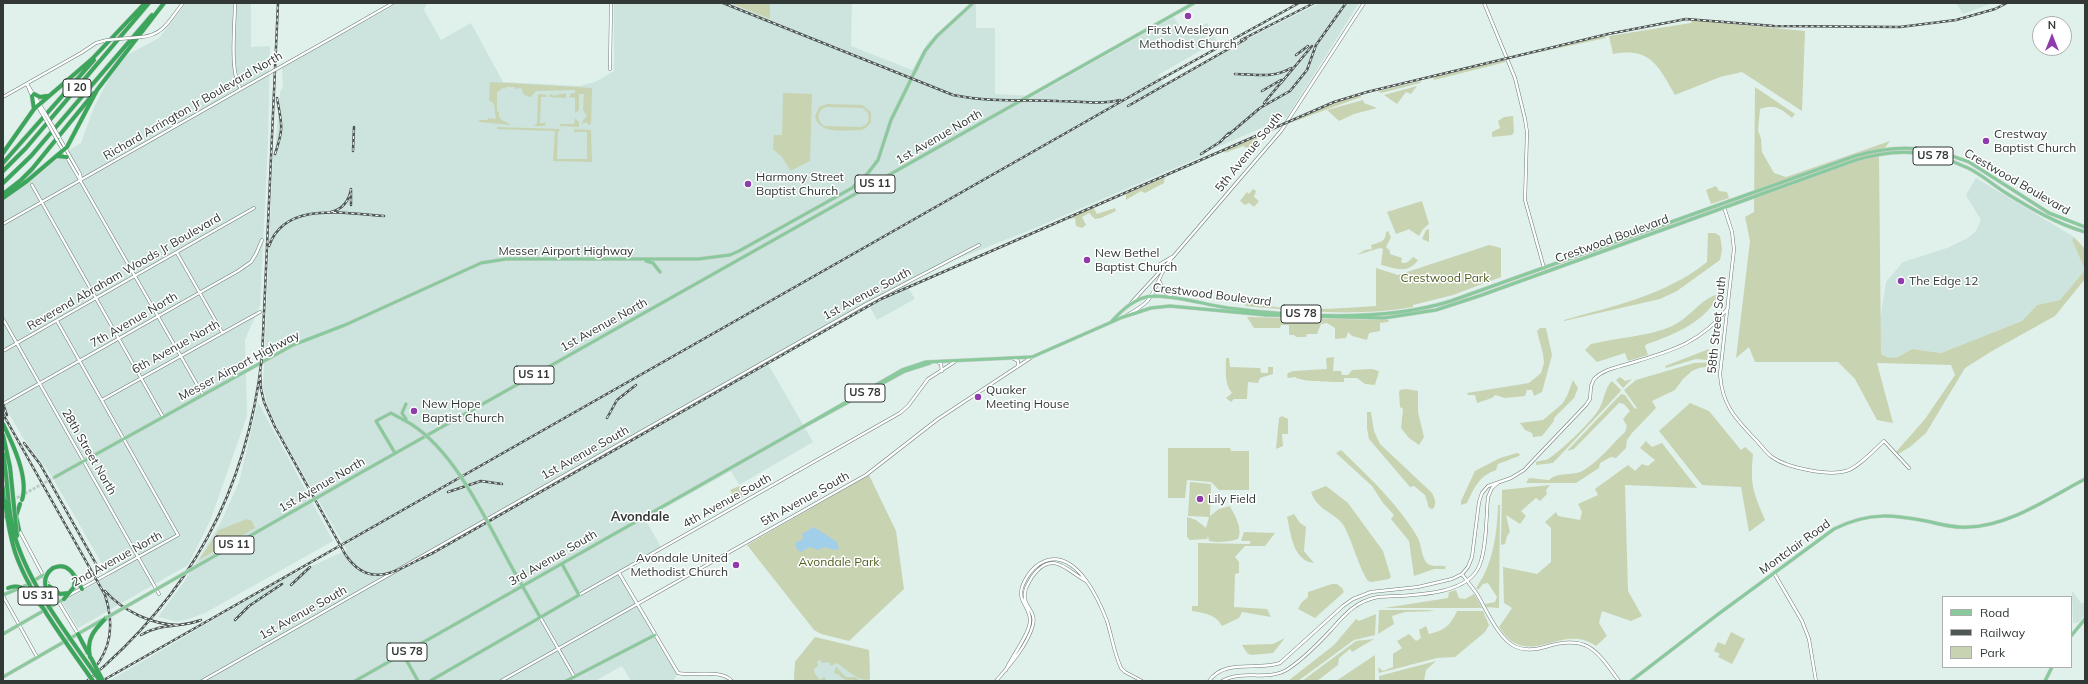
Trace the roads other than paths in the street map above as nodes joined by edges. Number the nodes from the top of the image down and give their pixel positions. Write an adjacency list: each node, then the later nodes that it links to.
1 (145, 3): 12 (highway)
2 (149, 3): 28 (highway, I 20)
3 (164, 3): 15 (highway); 30 (highway, I 20)
4 (183, 3): 14 (street, bridge)
5 (234, 3): 16 (street)
6 (393, 3): 16 (street, Richard Arrington Jr Boulevard North, bridge)
7 (611, 3): 13 (street)
8 (973, 3): 45 (main road, Messer Airport Highway)
9 (1194, 3): 88 (main road, 1st Avenue North / US 11)
10 (1364, 3): 44 (street, 5th Avenue South)
11 (1484, 3): 48 (street)
12 (127, 21): 18 (highway); 27 (highway)
13 (610, 69)
14 (27, 84): 17 (street); 19 (street)
15 (101, 85): 22 (highway); 32 (highway)
16 (242, 89): 29 (street, Richard Arrington Jr Boulevard North)
17 (33, 95): 18 (highway); 20 (street); 21 (highway)
18 (47, 96): 20 (highway)
19 (3, 97)
20 (38, 105): 21 (highway); 22 (street, bridge)
21 (34, 110): 23 (highway)
22 (64, 149): 25 (highway); 26 (street); 29 (street)
23 (3, 153)
24 (1869, 154): 35 (main road, Crestwood Boulevard / US 78); 37 (main road, Crestwood Boulevard / US 78); 39 (main road, Crestwood Boulevard / US 78); 40 (main road, Crestwood Boulevard / US 78)
25 (57, 156): 26 (highway); 33 (highway)
26 (67, 157): 29 (street)
27 (3, 163)
28 (3, 171)
29 (82, 180): 34 (street, Richard Arrington Jr Boulevard North); 51 (street)
30 (3, 183)
31 (32, 185): 34 (street)
32 (3, 194)
33 (3, 198)
34 (41, 202): 38 (street, Richard Arrington Jr Boulevard North); 56 (street)
35 (1722, 203): 37 (street, 58th Street South); 48 (main road, Crestwood Boulevard / US 78)
36 (254, 208): 43 (street, Reverend Abraham Woods Jr Boulevard)
37 (1724, 208): 50 (main road, Crestwood Boulevard / US 78); 58 (street, 58th Street South)
38 (3, 224)
39 (2085, 227)
40 (2085, 232)
41 (262, 240): 53 (street, 7th Avenue North)
42 (979, 245): 143 (street, 1st Avenue South)
43 (177, 253): 51 (street, Reverend Abraham Woods Jr Boulevard); 53 (street)
44 (1174, 256): 46 (street); 47 (street, 5th Avenue South)
45 (637, 259): 49 (main road); 79 (main road, Messer Airport Highway)
46 (1160, 264)
47 (1166, 266): 52 (street, 5th Avenue South); 57 (street, 5th Avenue South)
48 (1544, 267): 50 (street); 55 (main road, Crestwood Boulevard / US 78)
49 (660, 272)
50 (1545, 272): 61 (main road, Crestwood Boulevard / US 78)
51 (136, 276): 56 (street, Reverend Abraham Woods Jr Boulevard); 60 (street)
52 (1160, 277): 54 (street, 5th Avenue South); 55 (street)
53 (200, 293): 60 (street, 7th Avenue North); 65 (street)
54 (1153, 296): 55 (main road, Crestwood Boulevard / US 78); 57 (main road, Crestwood Boulevard / US 78); 61 (street, 5th Avenue South)
55 (1173, 297)
56 (96, 299): 63 (street, Reverend Abraham Woods Jr Boulevard); 66 (street)
57 (1131, 303): 64 (main road, 5th Avenue South / US 78)
58 (1728, 308): 91 (street, 58th Street South); 94 (street)
59 (260, 312): 65 (street, 6th Avenue North)
60 (158, 316): 66 (street, 7th Avenue North); 69 (street)
61 (1123, 317): 64 (main road, 5th Avenue South / US 78)
62 (3, 319): 67 (street, 28th Street North)
63 (57, 321): 67 (street, Reverend Abraham Woods Jr Boulevard); 72 (street)
64 (1110, 322): 70 (main road, 5th Avenue South / US 78)
65 (222, 332): 69 (street, 6th Avenue North)
66 (120, 338): 72 (street, 7th Avenue North); 77 (street)
67 (17, 344): 68 (street, Reverend Abraham Woods Jr Boulevard); 78 (street, 28th Street North)
68 (3, 351)
69 (181, 355): 77 (street, 6th Avenue North); 79 (street)
70 (1032, 357): 71 (main road, US 78); 75 (street, 5th Avenue South)
71 (1011, 358): 73 (main road, US 78); 75 (street)
72 (80, 361): 78 (street, 7th Avenue North); 80 (street)
73 (956, 361): 74 (main road, US 78); 76 (street, 4th Avenue South)
74 (938, 362): 76 (street); 105 (main road, 3rd Avenue South / US 78)
75 (1018, 366): 122 (street, 5th Avenue South)
76 (942, 371): 106 (street, 4th Avenue South)
77 (141, 378): 80 (street, 6th Avenue North); 83 (street)
78 (39, 383): 81 (street, 7th Avenue North); 90 (street, 28th Street North)
79 (203, 395): 83 (main road, Messer Airport Highway)
80 (102, 400): 87 (street)
81 (3, 404)
82 (406, 404): 85 (main road)
83 (163, 417): 87 (main road, Messer Airport Highway)
84 (3, 424): 98 (highway, bridge)
85 (411, 424): 88 (main road); 113 (main road, bridge)
86 (3, 435): 103 (highway, bridge)
87 (124, 439): 90 (main road, Messer Airport Highway); 104 (street, 2nd Avenue North)
88 (395, 453): 125 (main road, 1st Avenue North / US 11, bridge)
89 (3, 454): 103 (highway, US 31, bridge)
90 (84, 461): 92 (main road, Messer Airport Highway); 104 (street, 28th Street North)
91 (1908, 468)
92 (55, 477)
93 (2085, 479): 108 (main road, Montclair Road)
94 (1500, 482): 107 (street); 111 (street)
95 (3, 487): 97 (highway, US 31)
96 (3, 492): 97 (highway)
97 (4, 502): 99 (street); 126 (highway, US 31, bridge)
98 (21, 502): 99 (highway); 102 (highway)
99 (5, 510): 101 (street)
100 (3, 516): 101 (main road)
101 (13, 520): 102 (street)
102 (19, 530): 109 (street)
103 (18, 542): 123 (highway, US 31, bridge)
104 (139, 557): 114 (street, 2nd Avenue North); 117 (street, 28th Street North)
105 (562, 564): 113 (main road, 3rd Avenue South / US 78); 118 (main road)
106 (620, 573): 118 (street, 4th Avenue South); 122 (street)
107 (1462, 574): 111 (street); 152 (street)
108 (1774, 574): 155 (main road, Montclair Road); 156 (street)
109 (43, 575): 112 (street); 119 (main road)
110 (74, 575): 114 (highway); 116 (highway); 123 (highway, bridge)
111 (1468, 582): 153 (street); 154 (street)
112 (49, 586): 116 (highway); 121 (street)
113 (522, 586): 124 (main road); 135 (main road, 3rd Avenue South / US 78)
114 (82, 589): 120 (street, 2nd Avenue North)
115 (3, 591): 126 (highway, bridge)
116 (69, 593): 120 (highway)
117 (159, 594)
118 (579, 595): 124 (main road, 4th Avenue South)
119 (3, 596): 129 (street)
120 (64, 599): 121 (main road, 2nd Avenue North)
121 (59, 602): 129 (main road, 2nd Avenue North); 131 (street)
122 (638, 604): 132 (street); 134 (street, 5th Avenue South)
123 (54, 612): 142 (highway, US 31, bridge)
124 (540, 617): 134 (street); 146 (main road, 4th Avenue South)
125 (106, 618): 128 (highway)
126 (52, 619): 141 (highway, US 31, bridge)
127 (2085, 619): 133 (main road)
128 (99, 623): 131 (main road); 137 (highway)
129 (19, 625): 130 (main road, 2nd Avenue North); 136 (street)
130 (3, 634)
131 (78, 634): 136 (main road); 137 (highway)
132 (654, 635): 139 (main road); 149 (street)
133 (2072, 635)
134 (558, 649): 139 (street); 147 (street, 5th Avenue South)
135 (403, 654): 144 (main road, 3rd Avenue South / US 78); 145 (main road)
136 (37, 657): 140 (main road)
137 (91, 658): 142 (highway, bridge)
138 (2052, 668): 157 (main road)
139 (574, 676): 148 (main road)
140 (3, 677)
141 (93, 681)
142 (101, 681)
143 (202, 681)
144 (355, 681)
145 (418, 681)
146 (430, 681)
147 (501, 681)
148 (566, 681)
149 (732, 681)
150 (996, 681): 151 (street)
151 (1142, 681)
152 (1209, 681)
153 (1222, 681)
154 (1618, 681)
155 (1631, 681)
156 (1816, 681)
157 (2045, 681)

